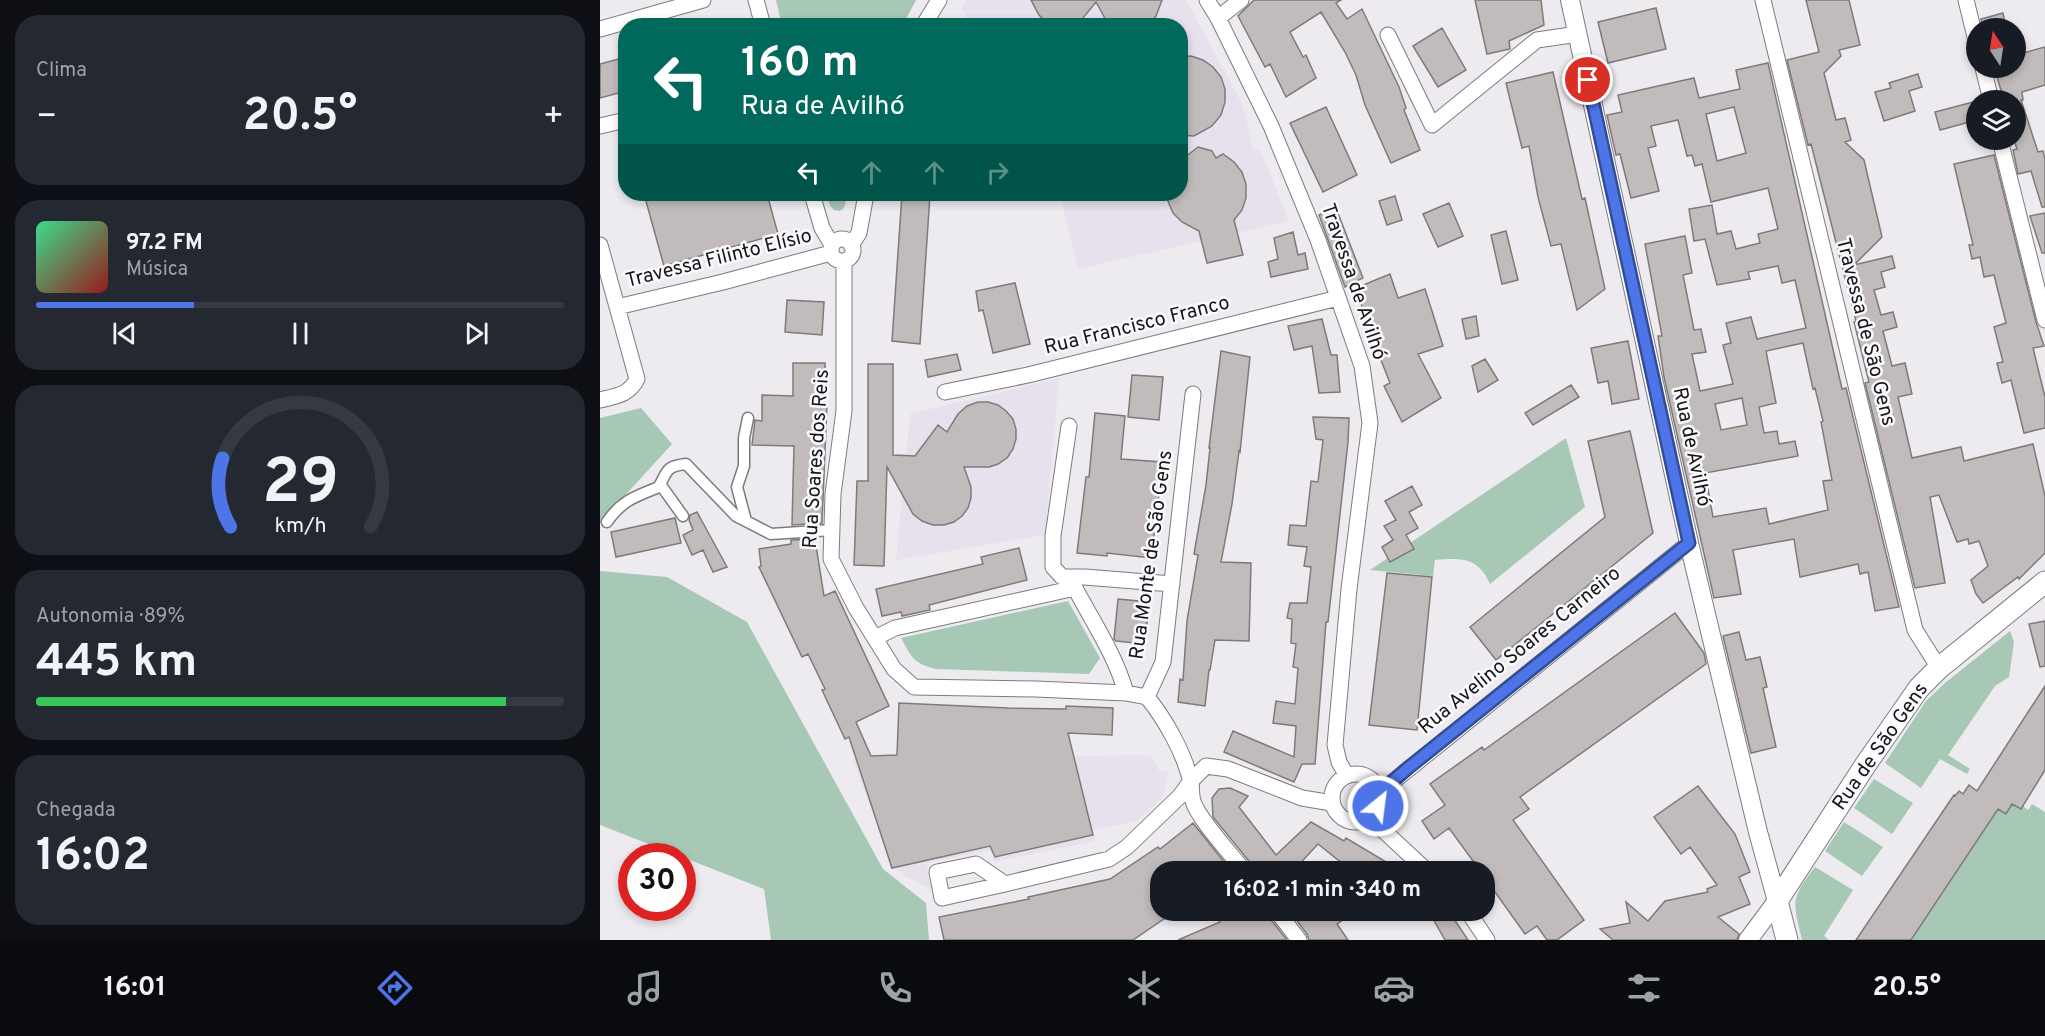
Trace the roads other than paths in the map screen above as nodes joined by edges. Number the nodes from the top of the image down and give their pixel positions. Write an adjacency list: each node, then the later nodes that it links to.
1 (703, 0): 9 (street)
2 (756, 0): 10 (street)
3 (939, 0): 11 (street)
4 (1207, 0): 12 (street, Travessa de Avilhó)
5 (1241, 0): 12 (street)
6 (1570, 0): 17 (street, Rua de Avilhó)
7 (1763, 0): 45 (street, Travessa de São Gens)
8 (1966, 0): 13 (street)
9 (639, 18)
10 (761, 18)
11 (928, 18)
12 (1218, 18): 27 (street, Travessa de Avilhó)
13 (1970, 18)
14 (618, 24): 15 (street)
15 (600, 29)
16 (1388, 34): 17 (street)
17 (1578, 34): 40 (street, Rua de Avilhó)
18 (618, 122): 19 (street)
19 (600, 126)
20 (2002, 150): 29 (street)
21 (814, 201): 25 (street)
22 (865, 201): 24 (street)
23 (600, 245): 28 (street)
24 (851, 245): 25 (street); 26 (street)
25 (831, 249): 26 (street); 28 (street, Travessa Filinto Elísio)
26 (844, 261): 39 (street, Rua Soares dos Reis)
27 (1338, 298): 30 (street, Rua Francisco Franco); 48 (street, Travessa de Avilhó)
28 (617, 307): 32 (street)
29 (2045, 320)
30 (945, 392)
31 (1193, 394): 43 (street, Rua Monte de São Gens)
32 (600, 400)
33 (748, 418): 37 (street)
34 (1069, 426): 41 (street)
35 (660, 484): 36 (street); 37 (street); 38 (street)
36 (683, 516)
37 (746, 521): 39 (street)
38 (607, 522)
39 (832, 530): 44 (street, Rua Soares dos Reis)
40 (1689, 543): 50 (street, Rua Avelino Soares Carneiro); 56 (street, Rua de Avilhó)
41 (1080, 582): 43 (street); 44 (street); 46 (street)
42 (2045, 582): 45 (main road, Rua de São Gens)
43 (1172, 584): 47 (street, Rua Monte de São Gens)
44 (874, 638): 46 (street, Rua Soares dos Reis)
45 (1939, 668): 56 (main road, Rua de São Gens)
46 (1126, 693): 47 (street, Rua Soares dos Reis)
47 (1147, 697): 49 (street)
48 (1347, 776): 50 (street); 51 (street)
49 (1191, 781): 51 (street); 53 (street); 55 (street)
50 (1379, 793): 52 (street)
51 (1332, 803): 52 (street)
52 (1369, 817): 54 (street)
53 (1237, 861)
54 (1416, 861)
55 (1005, 884)
56 (1777, 901): 61 (street, Rua de São Gens); 62 (main road)
57 (1284, 921): 59 (street)
58 (1474, 921): 60 (street)
59 (1299, 940)
60 (1487, 940)
61 (1748, 940)
62 (1787, 940)

